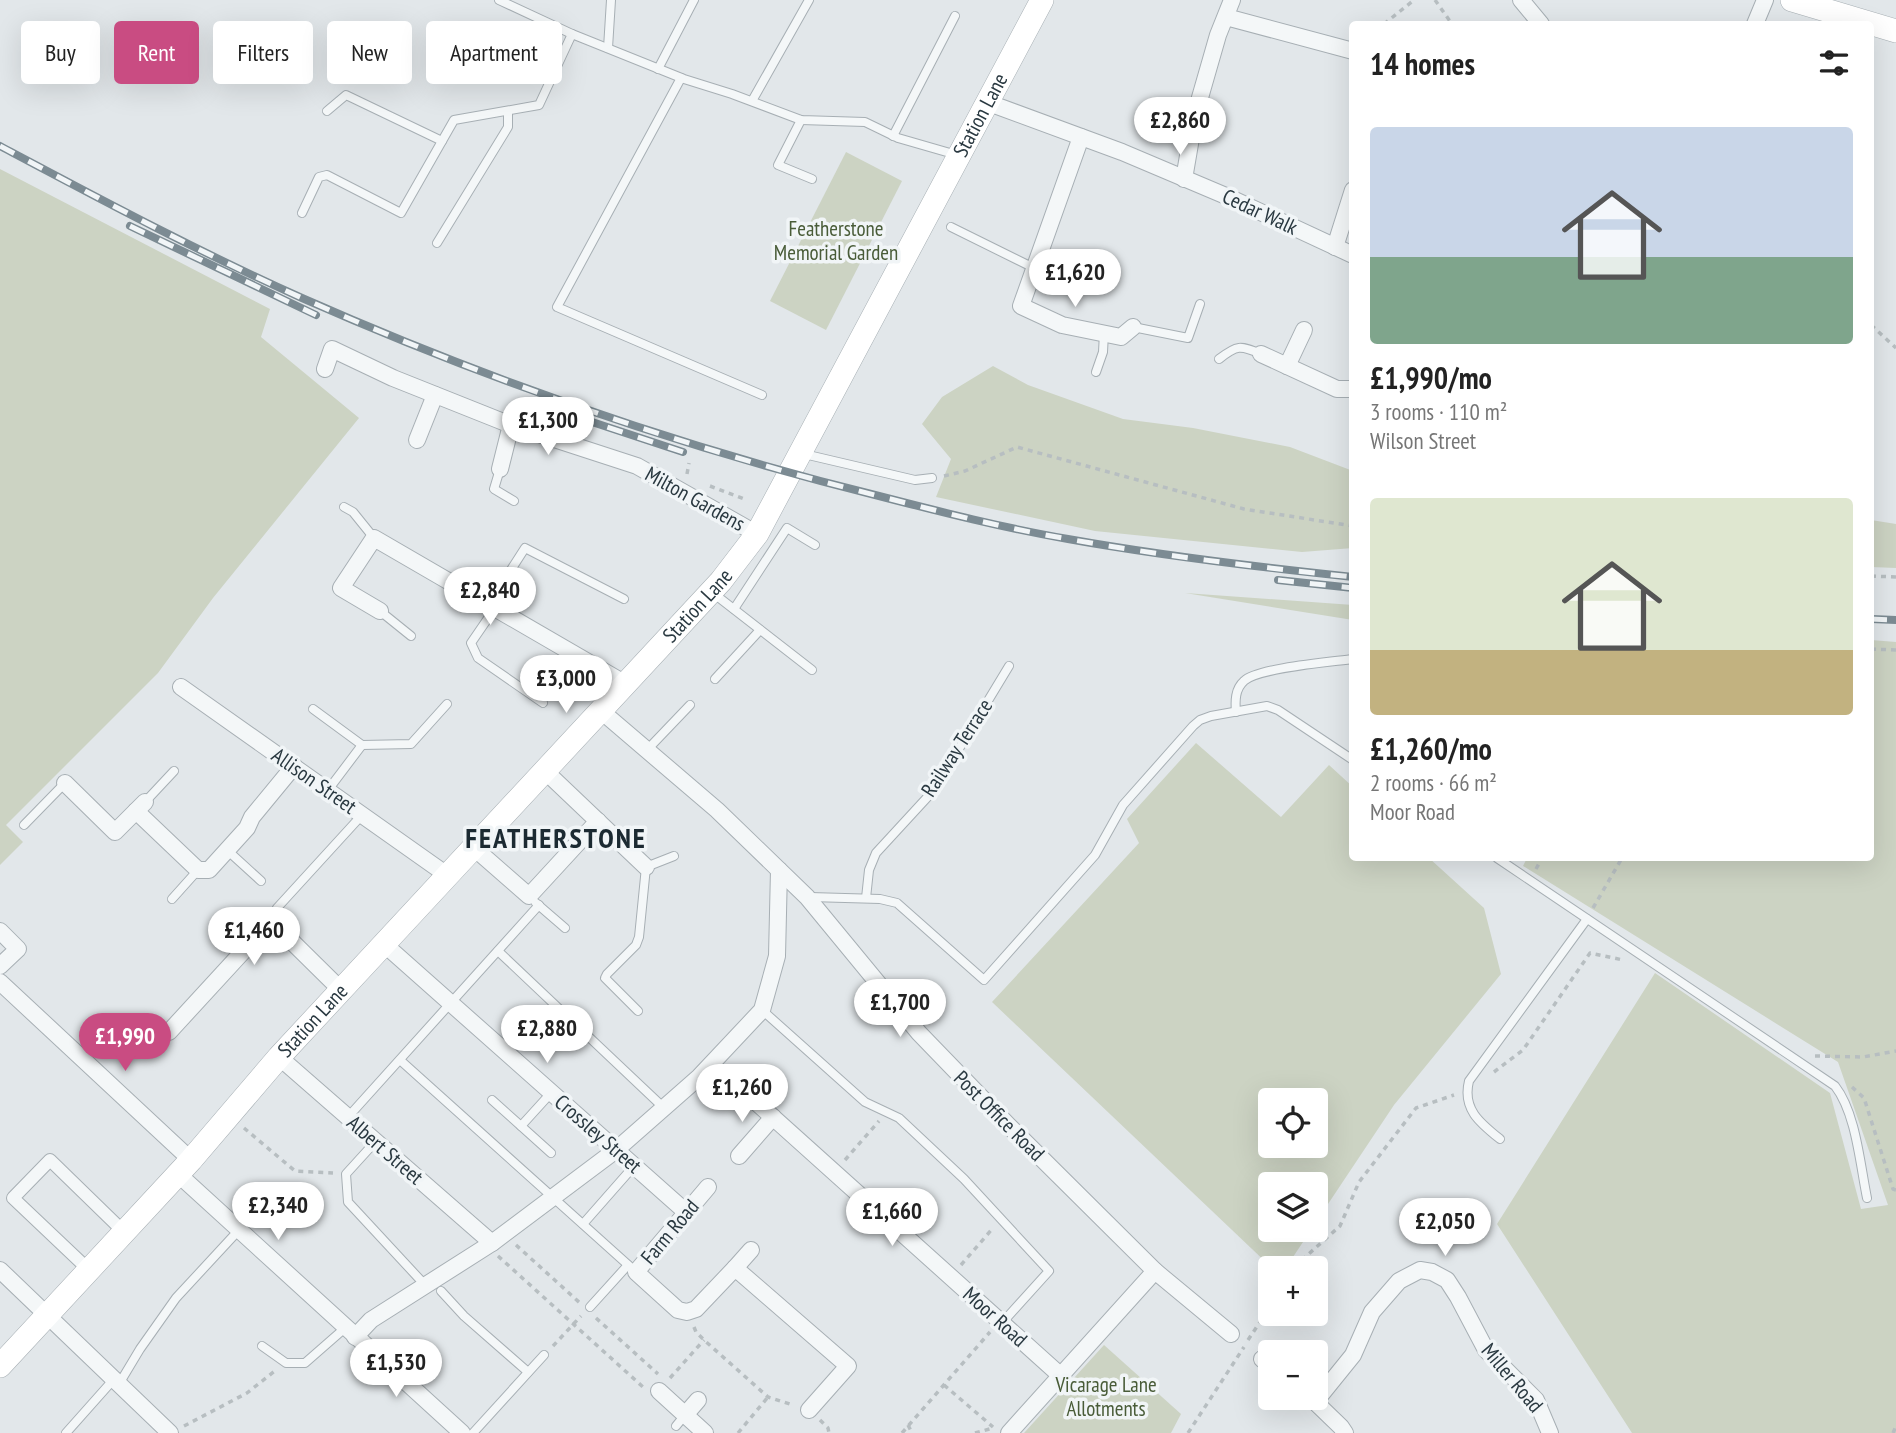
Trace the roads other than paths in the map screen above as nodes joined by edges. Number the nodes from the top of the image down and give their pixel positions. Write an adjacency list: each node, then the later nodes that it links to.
1 (499, 0): 17 (lane)
2 (611, 0): 18 (lane)
3 (694, 0): 20 (lane)
4 (809, 0): 22 (lane)
5 (1042, 0): 23 (main road, Station Lane)
6 (1233, 0): 11 (street)
7 (1521, 0): 12 (street)
8 (1765, 0): 13 (street)
9 (1792, 0): 14 (main road)
10 (955, 16): 27 (lane)
11 (1226, 18): 19 (street); 32 (street)
12 (1538, 21)
13 (1756, 21)
14 (1865, 21)
15 (1874, 24): 16 (main road)
16 (1896, 30)
17 (572, 34): 18 (lane); 25 (lane)
18 (608, 48): 20 (lane)
19 (1349, 50)
20 (658, 69): 21 (lane)
21 (681, 78): 22 (lane); 51 (lane)
22 (752, 101): 26 (lane)
23 (989, 103): 28 (street, Cedar Walk); 30 (main road, Station Lane)
24 (327, 111): 29 (lane)
25 (508, 111): 29 (lane); 36 (lane)
26 (801, 120): 27 (lane); 31 (lane)
27 (893, 136): 30 (lane)
28 (1081, 137): 32 (street, Cedar Walk); 39 (street)
29 (442, 141): 34 (lane)
30 (960, 156): 54 (main road, Station Lane)
31 (812, 179)
32 (1184, 179): 37 (street, Cedar Walk)
33 (1349, 203): 37 (street)
34 (302, 214)
35 (951, 227): 39 (lane)
36 (437, 243)
37 (1335, 247): 38 (street, Cedar Walk)
38 (1349, 253)
39 (1034, 268): 43 (street)
40 (1200, 304): 41 (lane)
41 (1133, 327): 43 (street)
42 (1304, 330): 46 (street)
43 (1104, 333): 48 (lane)
44 (1261, 354): 45 (lane); 46 (street)
45 (1219, 359)
46 (1287, 366): 49 (street)
47 (325, 369): 50 (street, Milton Gardens)
48 (1096, 372)
49 (1349, 389)
50 (435, 395): 52 (street, Milton Gardens); 53 (street)
51 (762, 396)
52 (511, 425): 55 (street); 59 (street, Milton Gardens)
53 (417, 440)
54 (801, 454): 56 (lane); 59 (main road, Station Lane)
55 (500, 469): 57 (lane)
56 (932, 478)
57 (514, 501)
58 (344, 507): 60 (lane)
59 (757, 534): 62 (main road, Station Lane)
60 (374, 538): 64 (street); 66 (street)
61 (815, 545): 65 (lane)
62 (711, 592): 65 (lane); 73 (main road, Station Lane)
63 (624, 599): 64 (lane)
64 (492, 606): 73 (street); 75 (lane)
65 (734, 609): 67 (lane)
66 (380, 611): 68 (lane)
67 (760, 630): 71 (lane); 72 (lane)
68 (411, 636)
69 (1349, 660): 80 (lane)
70 (1009, 666): 103 (lane, Railway Terrace)
71 (812, 670)
72 (715, 679)
73 (624, 683): 79 (main road, Station Lane)
74 (181, 687): 84 (street, Allison Street)
75 (542, 703)
76 (447, 704): 81 (lane)
77 (690, 705): 82 (lane)
78 (313, 709): 81 (lane)
79 (600, 710): 82 (street, Post Office Road); 85 (main road, Station Lane)
80 (1236, 712): 83 (lane); 103 (lane)
81 (362, 745): 88 (lane)
82 (646, 751): 99 (street, Post Office Road)
83 (1349, 757)
84 (293, 766): 88 (street, Allison Street); 94 (street)
85 (544, 770): 91 (street); 93 (main road, Station Lane)
86 (173, 771): 89 (lane)
87 (65, 783): 89 (street); 92 (lane)
88 (328, 790): 90 (street, Allison Street)
89 (140, 807): 98 (street)
90 (362, 815): 100 (street, Allison Street); 107 (lane)
91 (598, 821): 97 (street); 105 (street)
92 (24, 825)
93 (472, 847): 100 (main road, Station Lane); 105 (street)
94 (227, 850): 98 (street); 101 (lane)
95 (674, 856): 97 (lane)
96 (1501, 861): 106 (lane)
97 (646, 867): 117 (lane)
98 (198, 870): 104 (lane)
99 (779, 870): 102 (street, Post Office Road); 116 (street)
100 (447, 875): 110 (main road, Station Lane)
101 (261, 881)
102 (807, 897): 103 (lane); 148 (street, Post Office Road)
103 (866, 898)
104 (172, 899)
105 (534, 901): 108 (lane); 111 (lane)
106 (1587, 919): 128 (lane); 137 (lane)
107 (271, 921): 114 (street); 118 (street)
108 (565, 928)
109 (0, 931): 112 (street)
110 (384, 944): 114 (main road, Station Lane); 115 (street, Crossley Street)
111 (498, 951): 115 (lane); 124 (lane)
112 (0, 966)
113 (0, 982): 134 (street)
114 (341, 990): 119 (main road, Station Lane)
115 (450, 1003): 120 (lane); 121 (street, Crossley Street)
116 (762, 1010): 124 (street); 153 (lane)
117 (638, 1011)
118 (169, 1032)
119 (279, 1057): 125 (street, Albert Street); 134 (main road, Station Lane)
120 (400, 1060): 125 (lane); 136 (lane)
121 (551, 1093): 127 (lane); 130 (street, Crossley Street)
122 (747, 1094): 126 (street, Moor Road)
123 (492, 1100): 127 (lane)
124 (664, 1108): 130 (street)
125 (348, 1117): 129 (street, Albert Street)
126 (773, 1117): 132 (street); 153 (street, Moor Road)
127 (521, 1126): 131 (lane)
128 (1500, 1139)
129 (376, 1141): 142 (street, Albert Street); 149 (lane)
130 (616, 1150): 133 (street, Crossley Street); 136 (street)
131 (551, 1153)
132 (739, 1156)
133 (635, 1166): 138 (street, Crossley Street); 139 (lane)
134 (185, 1167): 140 (street); 141 (main road, Station Lane)
135 (708, 1187): 138 (street, Farm Road)
136 (555, 1198): 139 (lane); 142 (street)
137 (1867, 1198)
138 (686, 1212): 145 (street, Farm Road)
139 (583, 1224): 145 (lane)
140 (238, 1231): 154 (street); 161 (lane)
141 (125, 1233): 147 (main road, Station Lane); 147 (street)
142 (489, 1244): 149 (street)
143 (751, 1250): 144 (street)
144 (734, 1268): 145 (street, Farm Road); 165 (street)
145 (632, 1269): 151 (lane)
146 (0, 1270): 152 (street)
147 (89, 1270): 152 (main road, Station Lane)
148 (1155, 1271): 155 (street, Post Office Road); 160 (street)
149 (425, 1286): 154 (street)
150 (441, 1291): 159 (lane)
151 (590, 1307)
152 (48, 1315): 158 (main road, Station Lane); 161 (street)
153 (1001, 1322): 160 (street, Moor Road)
154 (350, 1332): 156 (lane); 172 (street)
155 (1231, 1334)
156 (262, 1346)
157 (544, 1355): 159 (lane)
158 (0, 1366)
159 (528, 1372): 173 (lane)
160 (1061, 1376): 169 (street)
161 (117, 1382): 168 (street); 171 (lane)
162 (1328, 1383): 175 (street, Miller Road)
163 (659, 1391): 167 (street)
164 (698, 1400): 167 (street)
165 (809, 1410)
166 (1322, 1410): 170 (street)
167 (681, 1421): 174 (street)
168 (175, 1430)
169 (1002, 1431)
170 (1340, 1431)
171 (66, 1433)
172 (462, 1433)
173 (473, 1433)
174 (705, 1433)
175 (1550, 1433)

